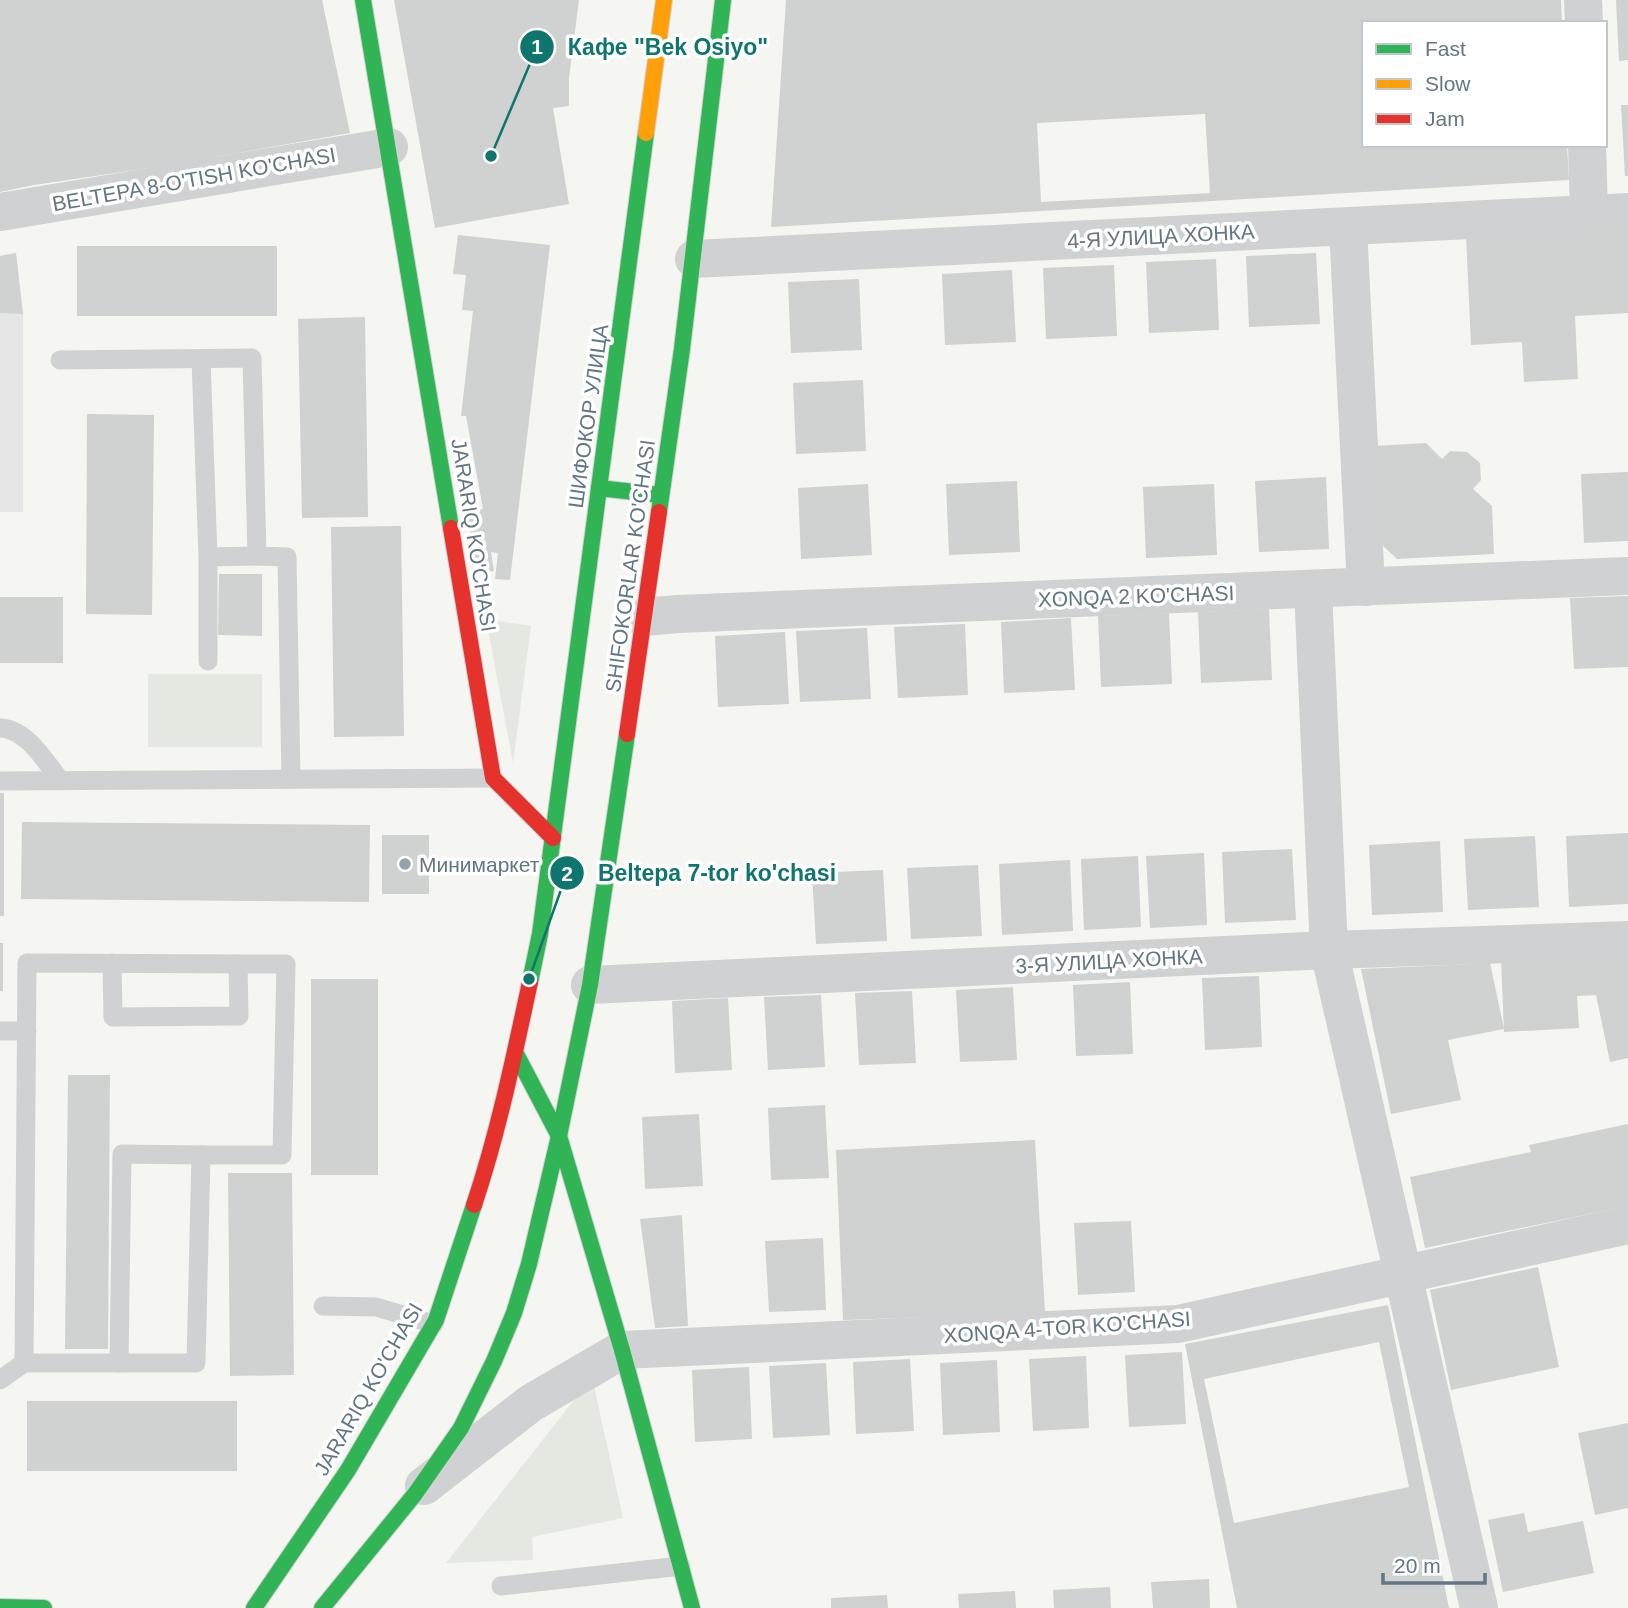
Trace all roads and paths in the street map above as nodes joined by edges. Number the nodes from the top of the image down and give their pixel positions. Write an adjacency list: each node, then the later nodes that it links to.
1 (363, 0): 6 (main road, JARARIQ KO'CHASI)
2 (664, 0): 15 (main road, ШИФОКОР УЛИЦА)
3 (723, 0): 12 (main road, SHIFOKORLAR KO'CHASI)
4 (1583, 0): 5 (street)
5 (1584, 21)
6 (388, 147): 8 (street, BELTEPA 8-O'TISH KO'CHASI); 25 (main road, JARARIQ KO'CHASI)
7 (1587, 147): 10 (street)
8 (0, 212)
9 (1628, 212): 10 (street, 4-Я УЛИЦА ХОНКА)
10 (1589, 214): 11 (street, 4-Я УЛИЦА ХОНКА)
11 (1348, 227): 12 (street, 4-Я УЛИЦА ХОНКА); 20 (street)
12 (694, 259): 16 (main road, SHIFOKORLAR KO'CHASI)
13 (201, 359): 14 (lane); 17 (lane); 18 (lane)
14 (60, 360)
15 (598, 488): 16 (main road); 29 (main road, ШИФОКОР УЛИЦА)
16 (661, 495): 22 (main road, SHIFOKORLAR KO'CHASI)
17 (257, 556): 18 (lane); 26 (lane)
18 (208, 557): 23 (lane)
19 (1628, 576): 20 (street, XONQA 2 KO'CHASI)
20 (1366, 587): 21 (street, XONQA 2 KO'CHASI)
21 (1313, 589): 22 (street, XONQA 2 KO'CHASI); 31 (street)
22 (644, 617): 34 (main road, SHIFOKORLAR KO'CHASI)
23 (208, 661)
24 (0, 728): 27 (lane)
25 (493, 778): 26 (lane); 29 (main road)
26 (292, 779): 27 (lane)
27 (60, 780): 28 (lane)
28 (0, 781)
29 (553, 838): 37 (main road, JARARIQ KO'CHASI)
30 (1628, 940): 31 (street, 3-Я УЛИЦА ХОНКА)
31 (1329, 950): 34 (street, 3-Я УЛИЦА ХОНКА); 41 (street)
32 (112, 963): 33 (lane); 33 (lane); 36 (lane)
33 (238, 964): 39 (lane)
34 (590, 985): 38 (main road, SHIFOKORLAR KO'CHASI)
35 (0, 1031): 36 (lane)
36 (27, 1031): 45 (lane)
37 (515, 1052): 38 (main road); 43 (main road, JARARIQ KO'CHASI)
38 (559, 1136): 44 (main road); 48 (main road)
39 (201, 1155): 46 (lane); 46 (lane)
40 (1628, 1225): 41 (street, XONQA 4-TOR KO'CHASI)
41 (1403, 1275): 44 (street, XONQA 4-TOR KO'CHASI); 56 (street)
42 (323, 1306): 43 (lane)
43 (434, 1324): 53 (main road, JARARIQ KO'CHASI)
44 (622, 1350): 48 (street); 49 (main road)
45 (24, 1363): 46 (lane); 47 (lane)
46 (119, 1363)
47 (0, 1380)
48 (415, 1494): 54 (main road)
49 (681, 1566): 50 (lane); 55 (main road)
50 (501, 1586)
51 (0, 1606): 52 (main road)
52 (44, 1608)
53 (254, 1608)
54 (322, 1608)
55 (692, 1608)
56 (1479, 1608)

